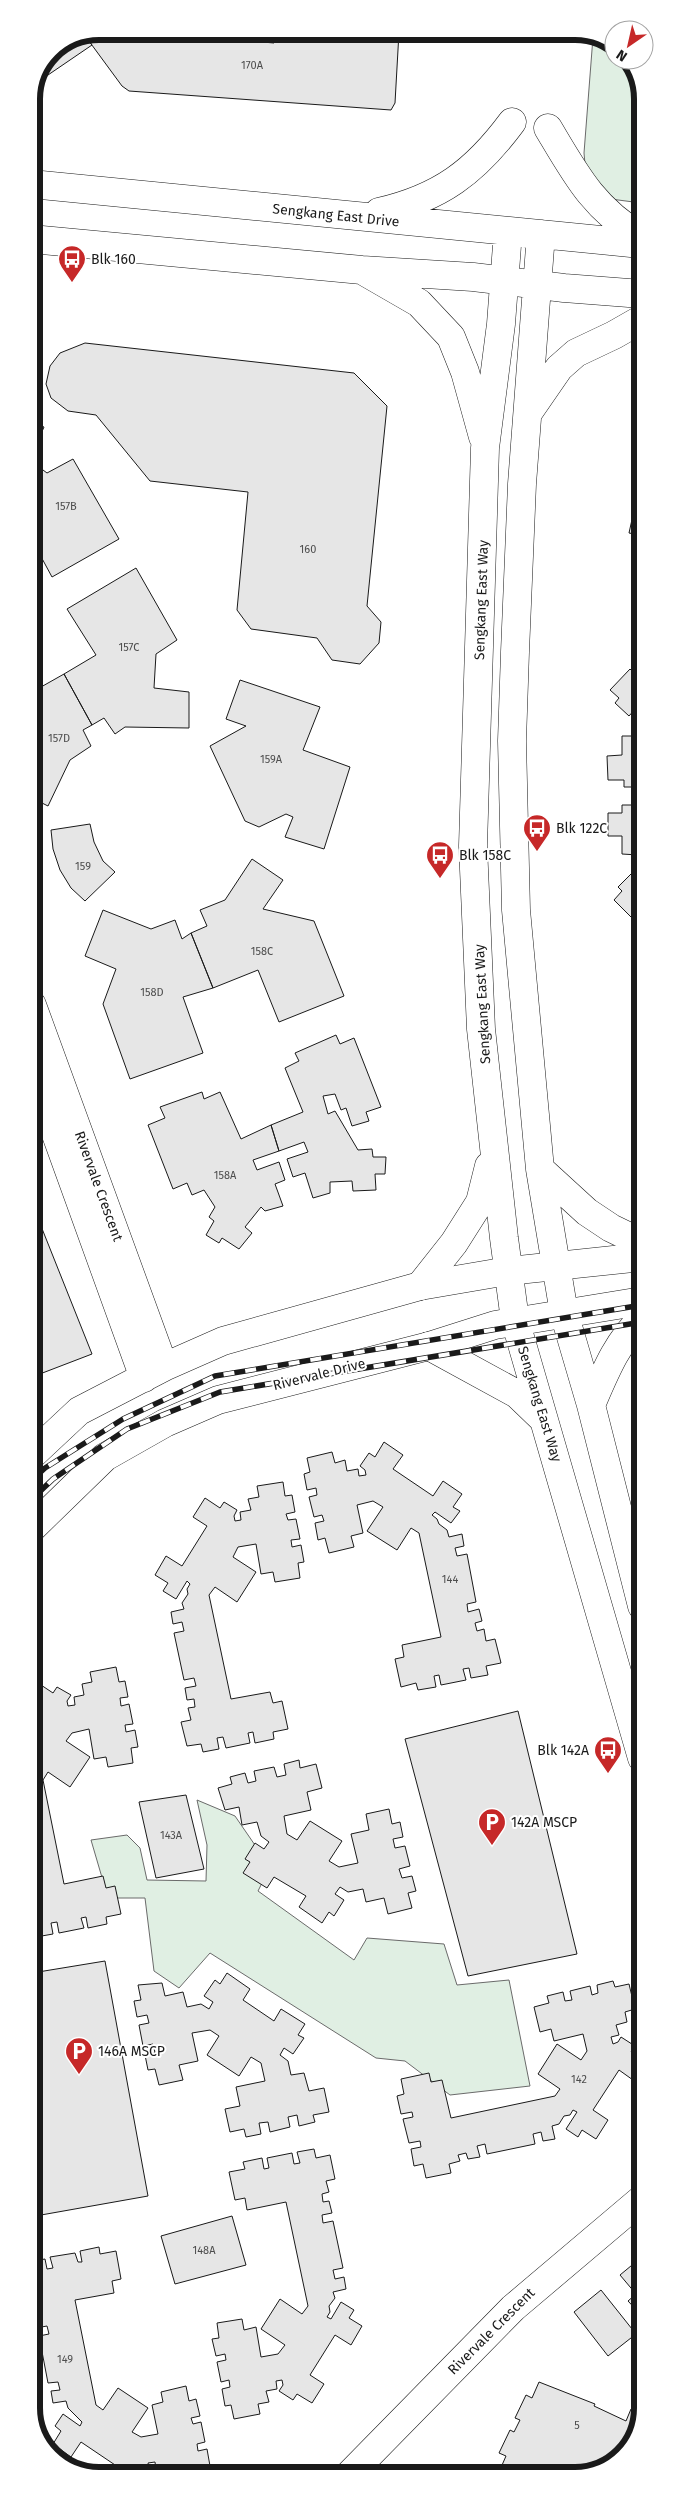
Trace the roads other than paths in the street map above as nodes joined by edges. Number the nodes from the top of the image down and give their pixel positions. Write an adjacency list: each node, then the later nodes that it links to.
1 (512, 122): 4 (main road)
2 (548, 128): 6 (main road)
3 (40, 185): 4 (main road, Sengkang East Drive)
4 (358, 217): 5 (main road, Sengkang East Drive)
5 (508, 232): 7 (main road, Sengkang East Drive); 11 (main road, Sengkang East Way)
6 (634, 232)
7 (541, 234): 9 (main road, Sengkang East Drive); 12 (main road)
8 (40, 240): 10 (main road)
9 (634, 243)
10 (362, 270): 11 (main road); 16 (main road)
11 (504, 280): 12 (main road); 16 (main road, Sengkang East Way)
12 (537, 285): 13 (main road); 15 (main road)
13 (634, 293)
14 (634, 324): 15 (main road)
15 (528, 413): 20 (main road)
16 (485, 448): 19 (main road, Sengkang East Way)
17 (40, 1030): 31 (main road, Rivervale Crescent)
18 (40, 1088): 31 (main road, Rivervale Crescent)
19 (494, 1150): 24 (main road, Sengkang East Way); 25 (main road)
20 (540, 1169): 21 (main road); 23 (main road)
21 (634, 1239)
22 (634, 1258): 23 (main road)
23 (556, 1267): 24 (main road); 27 (main road)
24 (508, 1271): 25 (main road); 28 (main road, Sengkang East Way)
25 (420, 1286): 31 (main road)
26 (634, 1301): 27 (main road, Rivervale Drive)
27 (564, 1313): 28 (main road, Rivervale Drive); 32 (main road)
28 (515, 1320): 30 (main road, Rivervale Drive); 33 (main road, Sengkang East Way)
29 (634, 1326): 32 (main road)
30 (430, 1346): 33 (main road); 35 (main road, Rivervale Drive)
31 (154, 1373): 34 (main road)
32 (591, 1404): 36 (main road)
33 (545, 1421): 37 (main road, Sengkang East Way)
34 (40, 1447)
35 (40, 1520)
36 (634, 1574)
37 (634, 1730)
38 (634, 2206): 39 (main road, Rivervale Crescent)
39 (357, 2467)

